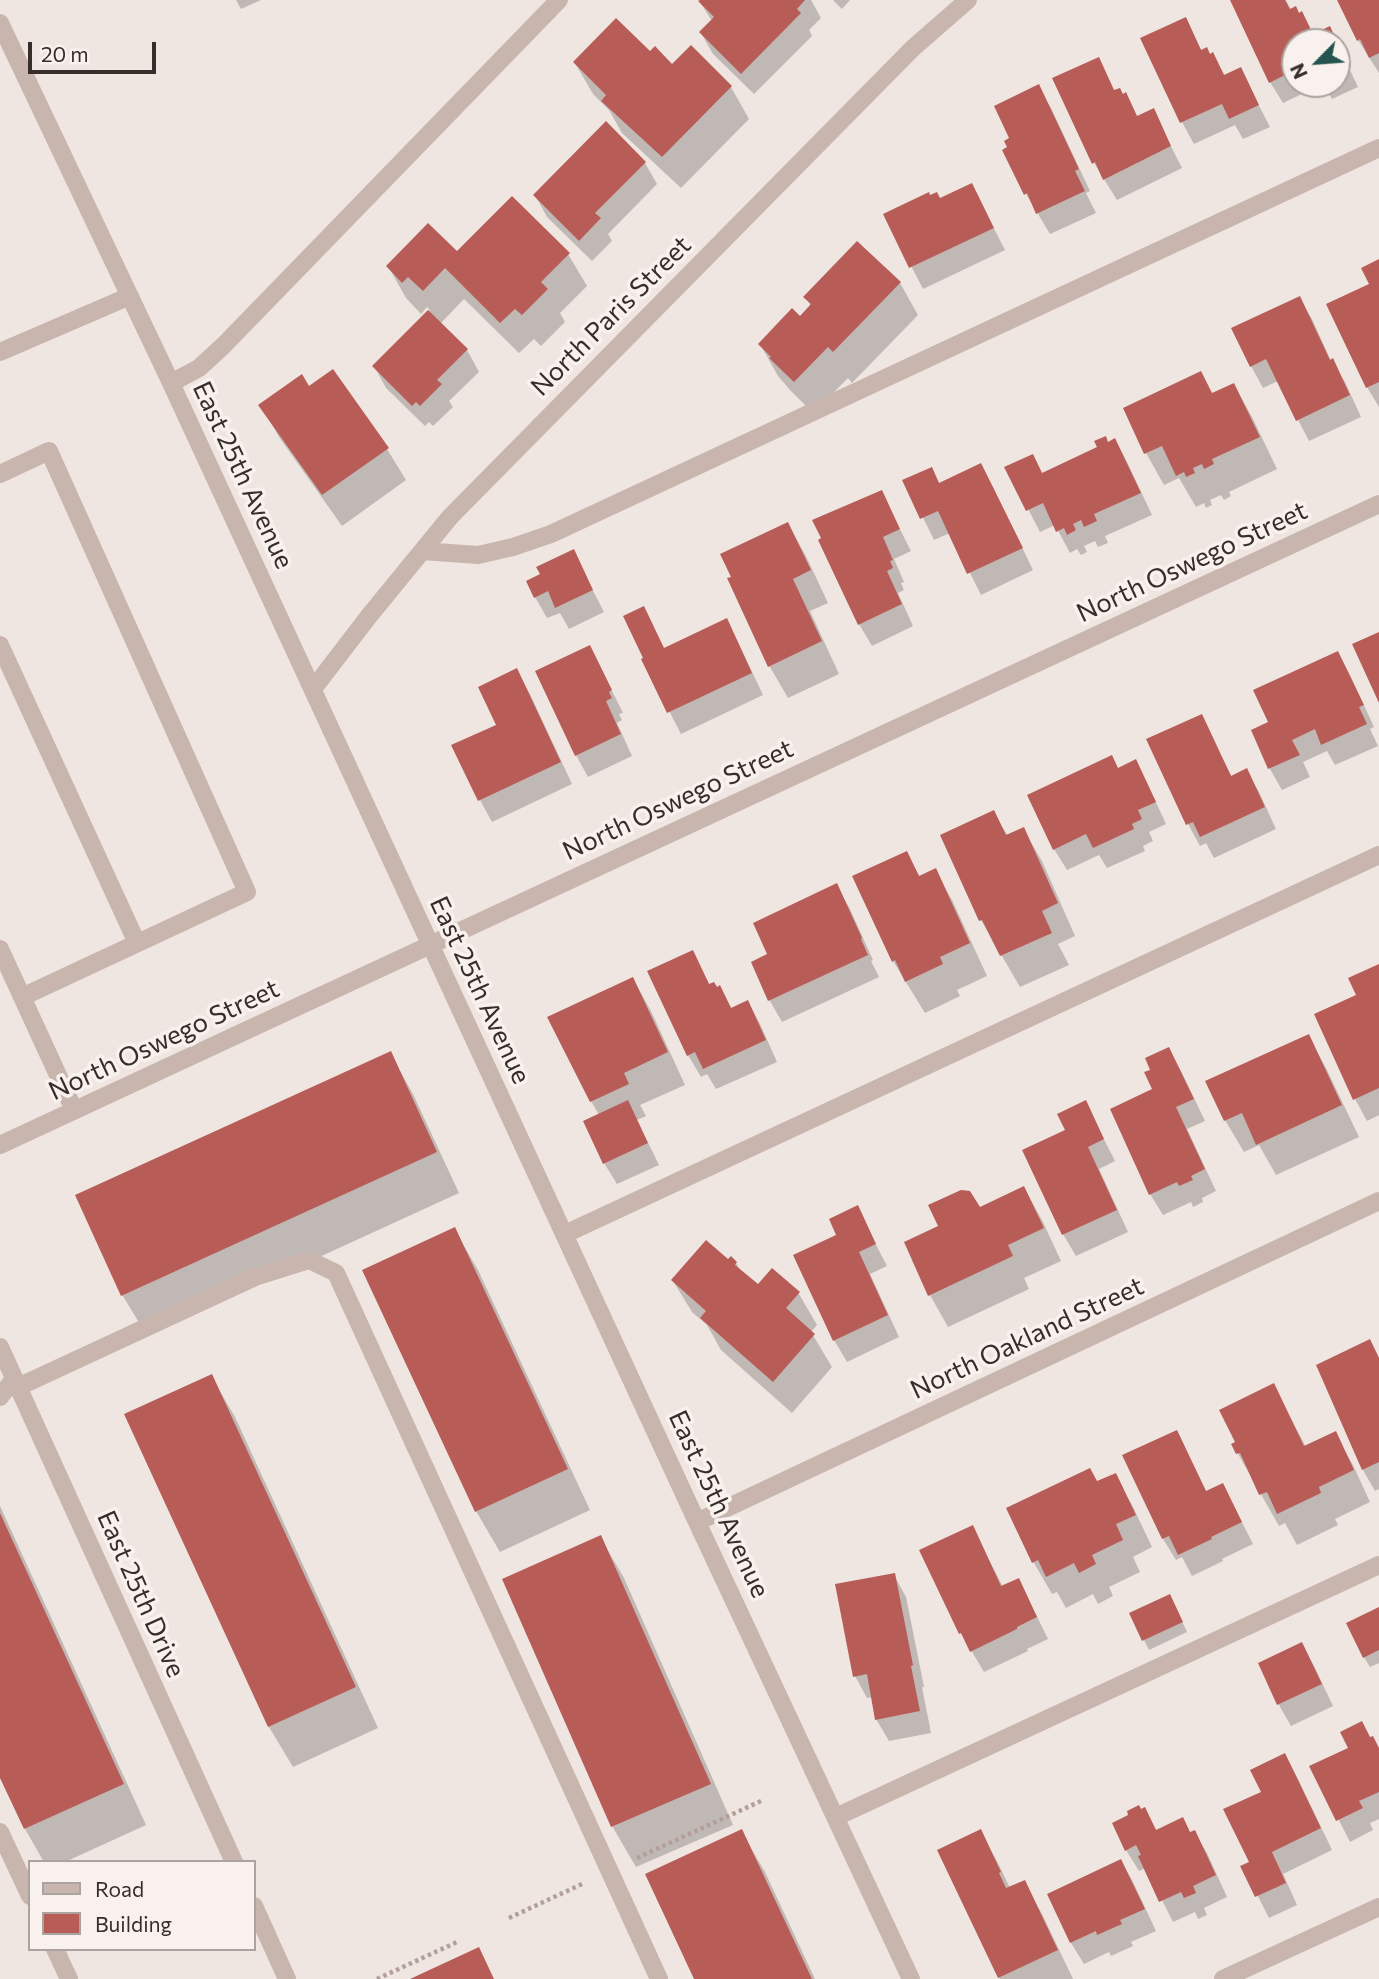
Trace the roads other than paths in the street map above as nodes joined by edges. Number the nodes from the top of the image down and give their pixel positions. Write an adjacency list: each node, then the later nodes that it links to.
1 (559, 0): 7 (street)
2 (968, 0): 10 (street, North Paris Street)
3 (0, 23): 5 (street, East 25th Avenue)
4 (1379, 148): 10 (street)
5 (130, 296): 6 (street); 7 (street, East 25th Avenue)
6 (0, 352)
7 (171, 383): 12 (street, East 25th Avenue)
8 (0, 474): 14 (street)
9 (1379, 504): 15 (street, North Oswego Street)
10 (422, 551): 12 (street, North Paris Street)
11 (0, 645): 14 (street)
12 (313, 689): 15 (street, East 25th Avenue)
13 (1379, 855): 21 (street)
14 (136, 943): 17 (street)
15 (430, 945): 18 (street, North Oswego Street); 21 (street, East 25th Avenue)
16 (0, 949): 17 (street)
17 (22, 997): 18 (street)
18 (74, 1111): 19 (street, North Oswego Street)
19 (0, 1145)
20 (1379, 1201): 25 (street, North Oakland Street)
21 (565, 1234): 25 (street, East 25th Avenue)
22 (0, 1348): 23 (street, East 25th Drive)
23 (16, 1383): 24 (street); 29 (street, East 25th Drive); 36 (street)
24 (0, 1397)
25 (697, 1522): 27 (street, East 25th Avenue)
26 (1379, 1565): 27 (street)
27 (836, 1817): 37 (street, East 25th Avenue)
28 (0, 1832): 30 (street)
29 (233, 1860)
30 (28, 1892)
31 (1379, 1907): 38 (street)
32 (256, 1910): 35 (street)
33 (56, 1951): 34 (street)
34 (69, 1979)
35 (287, 1979)
36 (659, 1979)
37 (911, 1979)
38 (1223, 1979)

